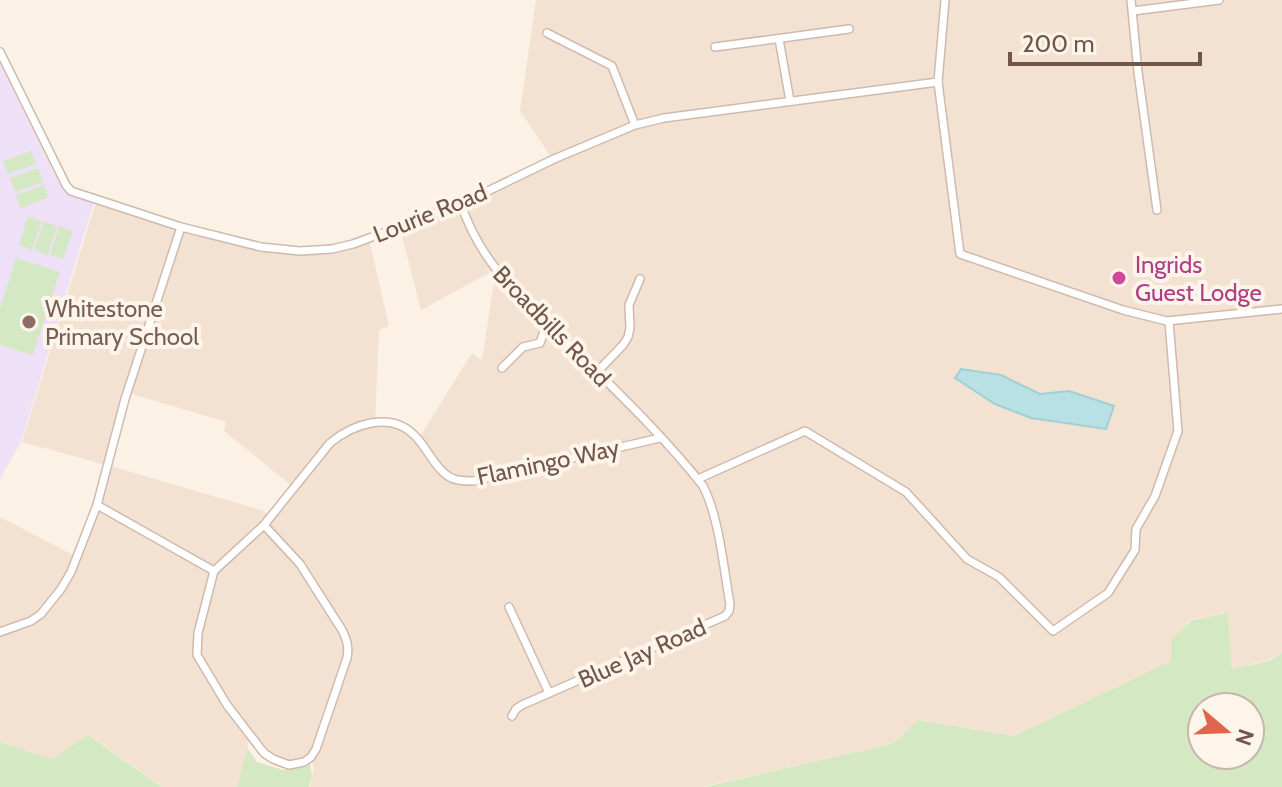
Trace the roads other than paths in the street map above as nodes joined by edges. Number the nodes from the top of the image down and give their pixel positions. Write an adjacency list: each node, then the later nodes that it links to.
1 (945, 0): 10 (street)
2 (1131, 0): 4 (street)
3 (1219, 0): 4 (street)
4 (1133, 11): 14 (street)
5 (849, 29): 7 (street)
6 (547, 33): 12 (street)
7 (779, 39): 8 (street); 11 (street)
8 (715, 47)
9 (0, 52): 15 (street, Lourie Road)
10 (938, 82): 11 (street, Lourie Road); 18 (street)
11 (790, 101): 12 (street, Lourie Road)
12 (635, 125): 13 (street, Lourie Road)
13 (461, 204): 15 (street, Lourie Road); 19 (street, Broadbills Road)
14 (1157, 210)
15 (181, 227): 24 (street)
16 (640, 279): 21 (street)
17 (1282, 309): 18 (street)
18 (1169, 321): 23 (street)
19 (547, 323): 20 (street); 21 (street, Broadbills Road)
20 (502, 368)
21 (597, 372): 22 (street, Broadbills Road)
22 (660, 438): 23 (street, Blue Jay Road); 25 (street, Flamingo Way)
23 (698, 479): 29 (street, Blue Jay Road)
24 (97, 505): 26 (street); 28 (street)
25 (264, 525): 26 (street, Flamingo Way); 26 (street)
26 (214, 571)
27 (509, 607): 29 (street)
28 (0, 632)
29 (549, 693): 30 (street, Blue Jay Road)
30 (512, 716)

